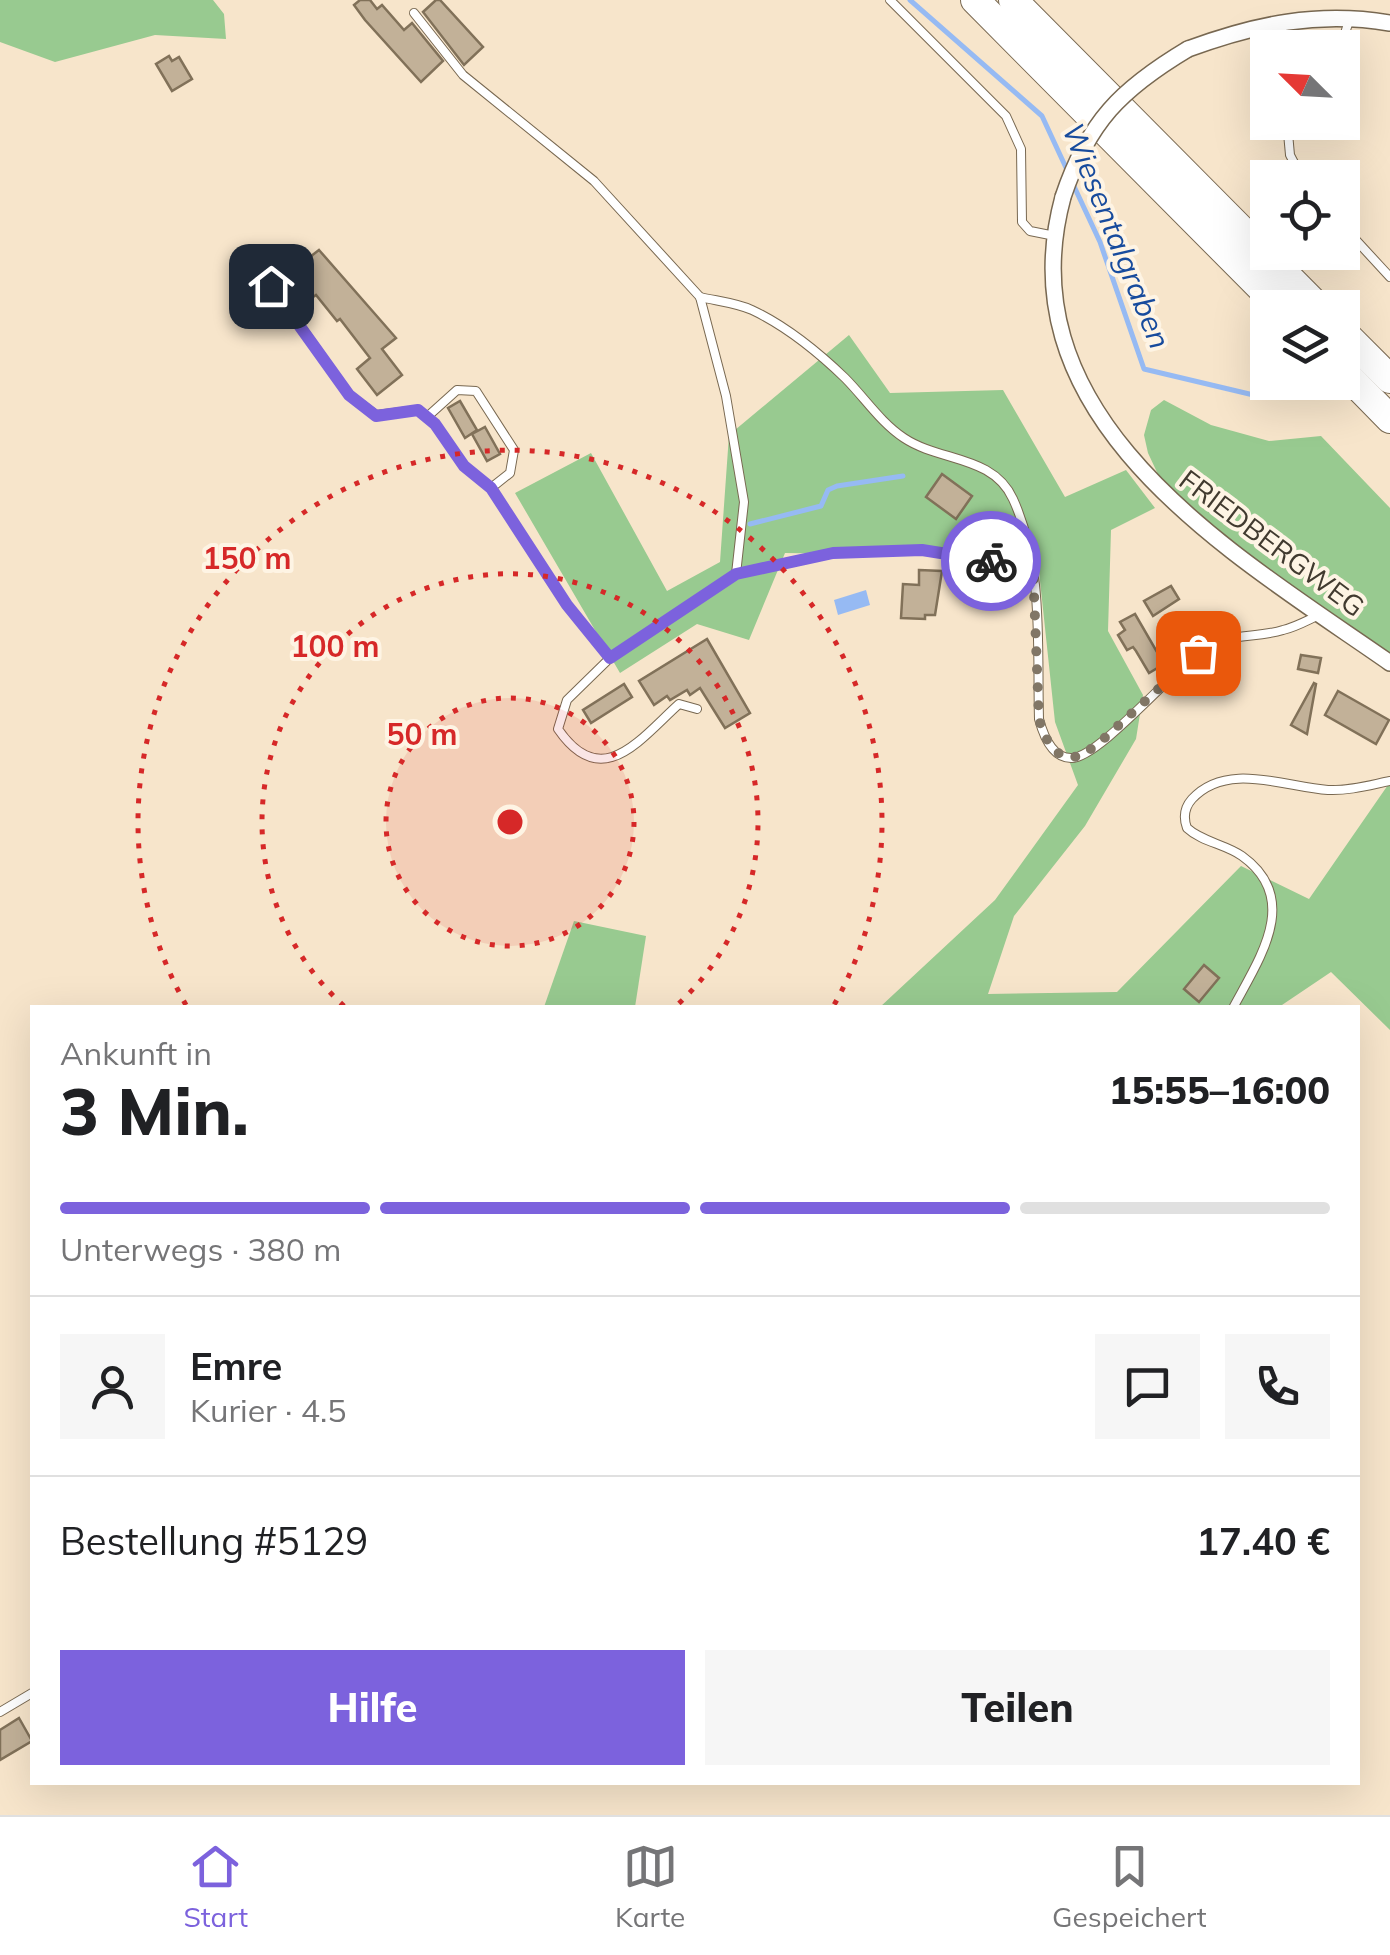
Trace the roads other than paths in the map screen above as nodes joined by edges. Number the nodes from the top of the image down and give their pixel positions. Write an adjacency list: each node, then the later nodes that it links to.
1 (890, 0): 10 (lane)
2 (975, 0): 14 (highway)
3 (1013, 0): 15 (highway)
4 (1297, 0): 7 (street)
5 (414, 13): 16 (lane)
6 (1350, 18): 7 (street, FRIEDBERGWEG); 8 (street, FRIEDBERGWEG); 9 (lane)
7 (1304, 19): 10 (street, FRIEDBERGWEG, bridge)
8 (1390, 23)
9 (1346, 30)
10 (1055, 236): 25 (street, FRIEDBERGWEG)
11 (1360, 244): 12 (lane)
12 (1390, 277)
13 (271, 286): 20 (lane)
14 (1263, 290)
15 (1301, 290)
16 (700, 298): 23 (lane); 24 (lane)
17 (1360, 350): 18 (highway)
18 (1390, 379)
19 (1360, 388): 21 (highway)
20 (426, 417): 22 (lane); 22 (lane)
21 (1390, 419)
22 (491, 488): 26 (lane)
23 (1033, 568): 24 (lane); 25 (lane)
24 (736, 574): 26 (lane)
25 (1320, 615): 27 (street, FRIEDBERGWEG)
26 (610, 658): 28 (lane)
27 (1390, 662)
28 (697, 709)
29 (1390, 781): 30 (lane)
30 (1235, 1005)
31 (30, 1693): 32 (lane)
32 (0, 1712)

